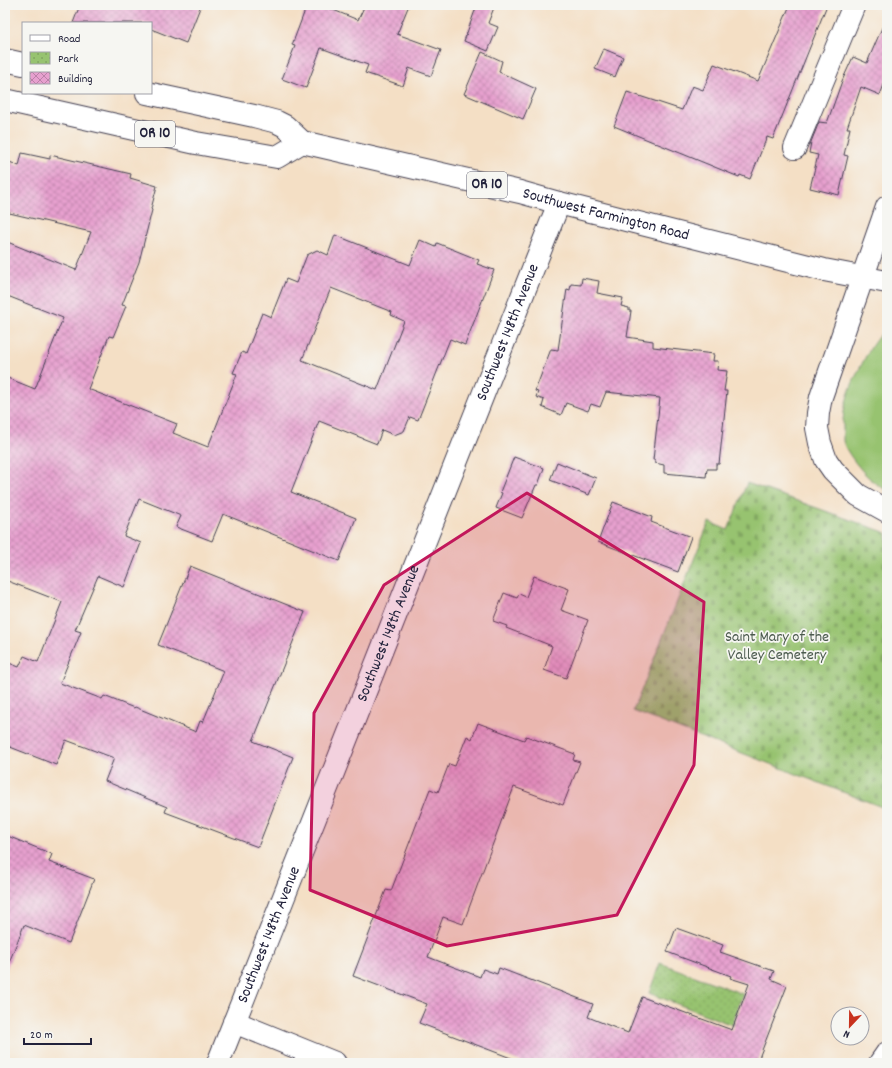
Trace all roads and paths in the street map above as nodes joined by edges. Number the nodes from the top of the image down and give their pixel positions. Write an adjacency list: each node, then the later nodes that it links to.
1 (854, 5): 7 (street)
2 (5, 60): 3 (street)
3 (22, 64)
4 (151, 94): 6 (street, OR 10)
5 (5, 100): 6 (street, OR 10)
6 (302, 142): 8 (street, Southwest Farmington Road / OR 10)
7 (795, 148)
8 (559, 203): 10 (street, Southwest Farmington Road / OR 10); 13 (street, Southwest 148th Avenue)
9 (887, 207): 10 (street)
10 (863, 277): 11 (street, Southwest Farmington Road / OR 10); 12 (street)
11 (887, 282)
12 (887, 511)
13 (234, 1022): 15 (street, Southwest 148th Avenue); 16 (street)
14 (887, 1053): 17 (street)
15 (218, 1063)
16 (335, 1063)
17 (880, 1063)

